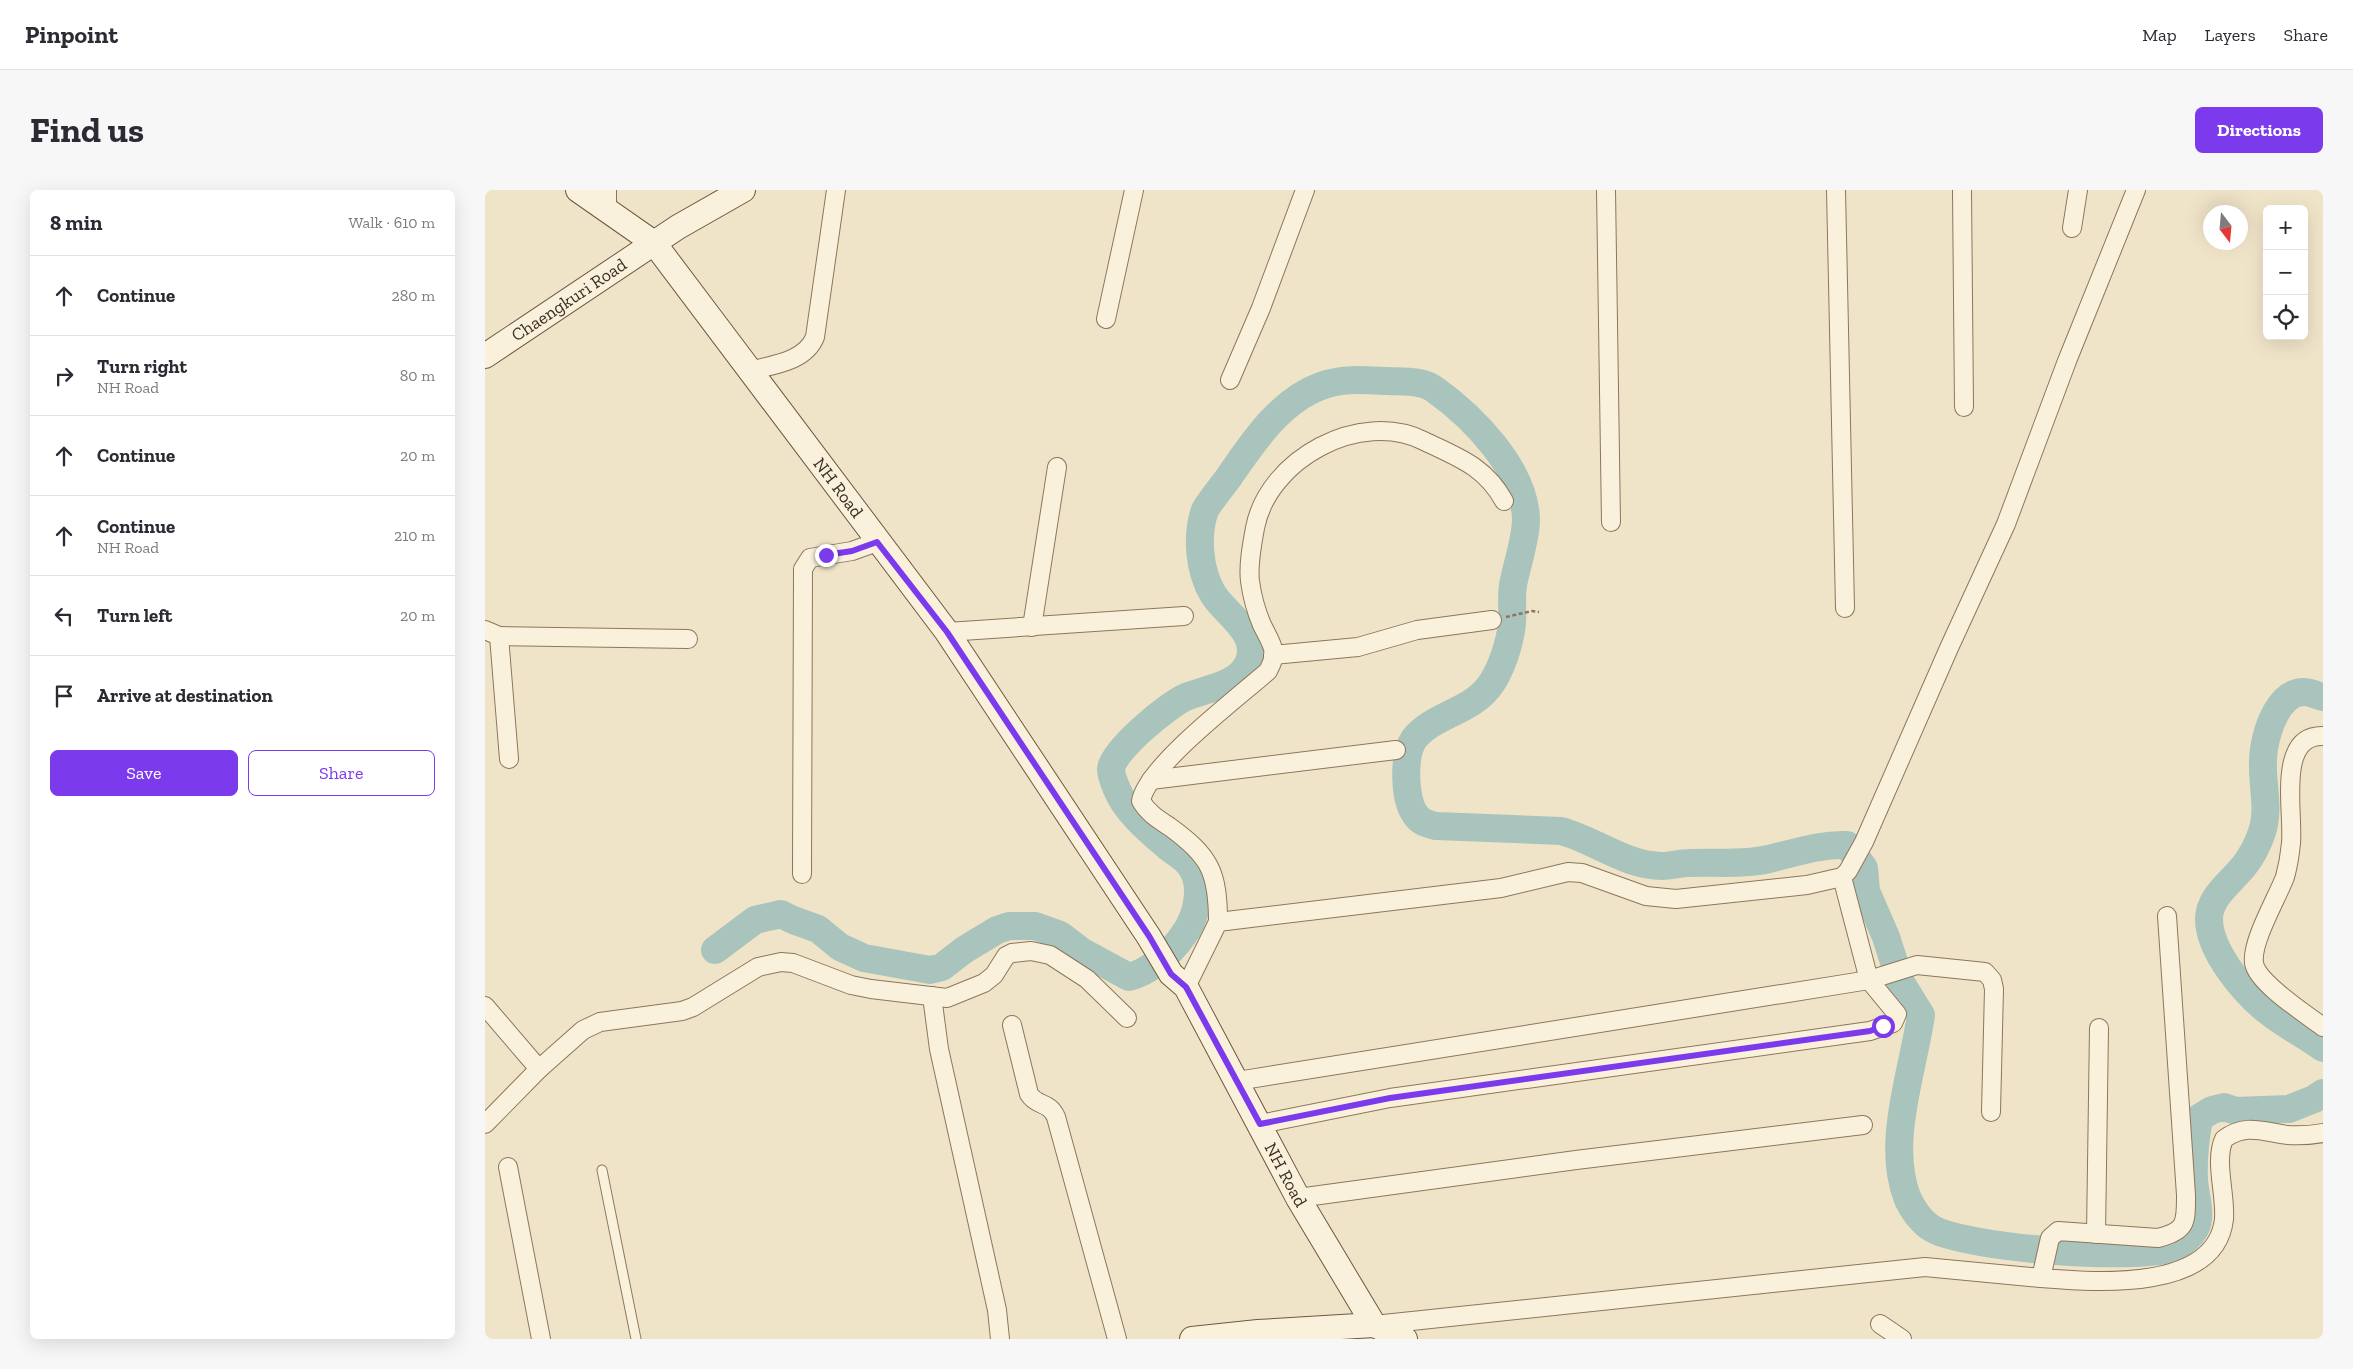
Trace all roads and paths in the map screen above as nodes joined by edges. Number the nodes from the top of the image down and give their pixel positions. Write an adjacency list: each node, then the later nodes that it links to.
1 (578, 190): 11 (main road, NH Road)
2 (743, 190): 13 (main road, Chaengkuri Road)
3 (836, 190): 16 (street)
4 (1134, 190): 14 (street)
5 (1305, 190): 17 (street)
6 (1606, 190): 21 (street)
7 (1836, 190): 23 (street)
8 (1962, 190): 18 (street)
9 (2078, 190): 12 (street)
10 (2136, 190): 37 (street)
11 (607, 200): 13 (main road, NH Road)
12 (2072, 228)
13 (654, 243): 15 (main road, Chaengkuri Road); 16 (main road, NH Road)
14 (1106, 319)
15 (485, 356)
16 (749, 371): 22 (main road, NH Road)
17 (1230, 380)
18 (1964, 407)
19 (1057, 467): 27 (street)
20 (1504, 501): 31 (street)
21 (1611, 522)
22 (877, 542): 28 (main road, NH Road); 36 (street)
23 (1845, 608)
24 (1539, 612): 26 (path)
25 (1184, 616): 27 (street)
26 (1492, 620): 31 (street)
27 (1033, 626): 28 (street)
28 (947, 632): 41 (main road, NH Road)
29 (492, 633): 30 (street); 34 (street)
30 (688, 639)
31 (1273, 655): 35 (street)
32 (2323, 736): 46 (street)
33 (1395, 750): 35 (street)
34 (509, 759)
35 (1151, 780): 39 (street)
36 (802, 874)
37 (1845, 874): 39 (street); 40 (street)
38 (2167, 916): 58 (street)
39 (1218, 922): 41 (street)
40 (1876, 977): 49 (street); 50 (street); 52 (street)
41 (1178, 981): 49 (main road, NH Road)
42 (932, 996): 44 (street); 48 (street); 65 (street)
43 (485, 1006): 48 (street)
44 (1127, 1018)
45 (1012, 1025): 66 (street)
46 (2323, 1027)
47 (2099, 1028): 58 (street)
48 (533, 1063): 51 (street)
49 (1237, 1081): 52 (main road, NH Road)
50 (1991, 1112)
51 (485, 1124)
52 (1260, 1124): 57 (main road, NH Road)
53 (1863, 1125): 57 (street)
54 (2323, 1133): 59 (street)
55 (508, 1167): 63 (street)
56 (602, 1170): 64 (lane)
57 (1298, 1198): 61 (main road, NH Road)
58 (2096, 1234): 59 (street)
59 (2048, 1275): 61 (street)
60 (1881, 1324): 69 (street)
61 (1374, 1325): 62 (main road); 68 (main road)
62 (1259, 1336): 67 (main road)
63 (541, 1339)
64 (636, 1339)
65 (1000, 1339)
66 (1117, 1339)
67 (1192, 1339)
68 (1405, 1339)
69 (1902, 1339)

